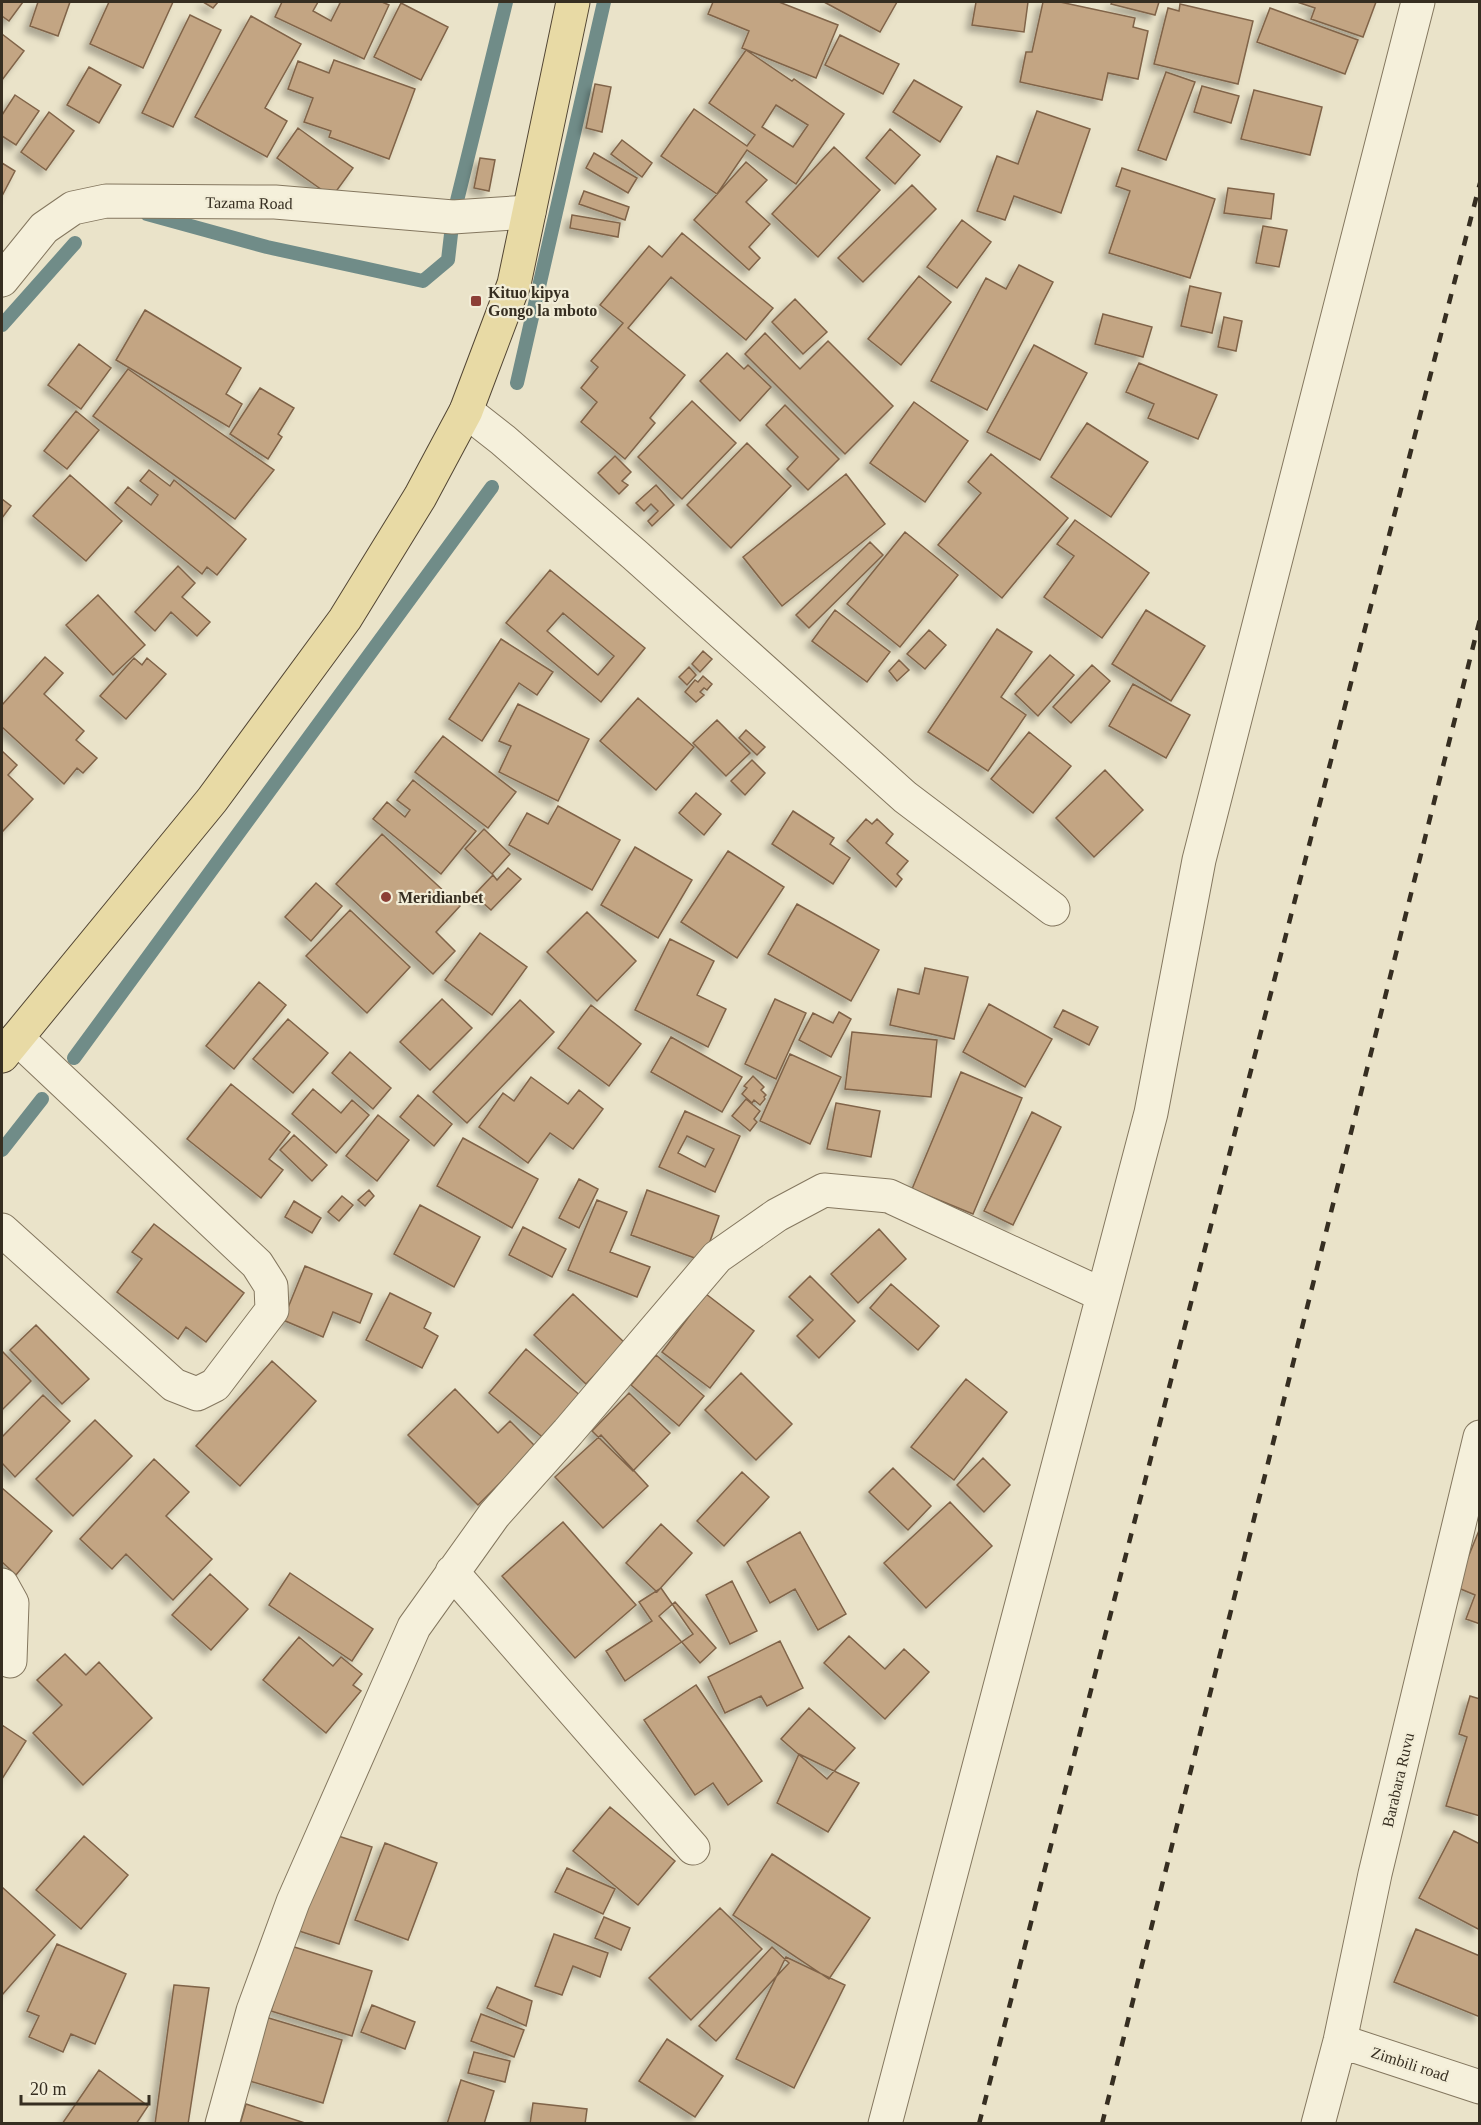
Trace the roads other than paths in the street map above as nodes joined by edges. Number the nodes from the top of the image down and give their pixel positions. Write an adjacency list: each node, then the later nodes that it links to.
1 (573, 2): 3 (main road)
2 (1418, 2): 9 (street)
3 (529, 212): 4 (street, Tazama Road); 5 (main road)
4 (2, 280)
5 (466, 411): 6 (street); 7 (main road)
6 (1053, 909)
7 (9, 1047): 8 (street)
8 (2, 1230)
9 (1103, 1295): 11 (street); 18 (street)
10 (1479, 1437): 15 (street, Barabara Ruvu)
11 (452, 1572): 14 (street); 17 (street)
12 (2, 1585): 13 (street)
13 (10, 1662)
14 (693, 1848)
15 (1340, 2041): 16 (street, Zimbili road); 19 (street, Barabara Ruvu)
16 (1479, 2087)
17 (222, 2124)
18 (885, 2124)
19 (1318, 2124)

